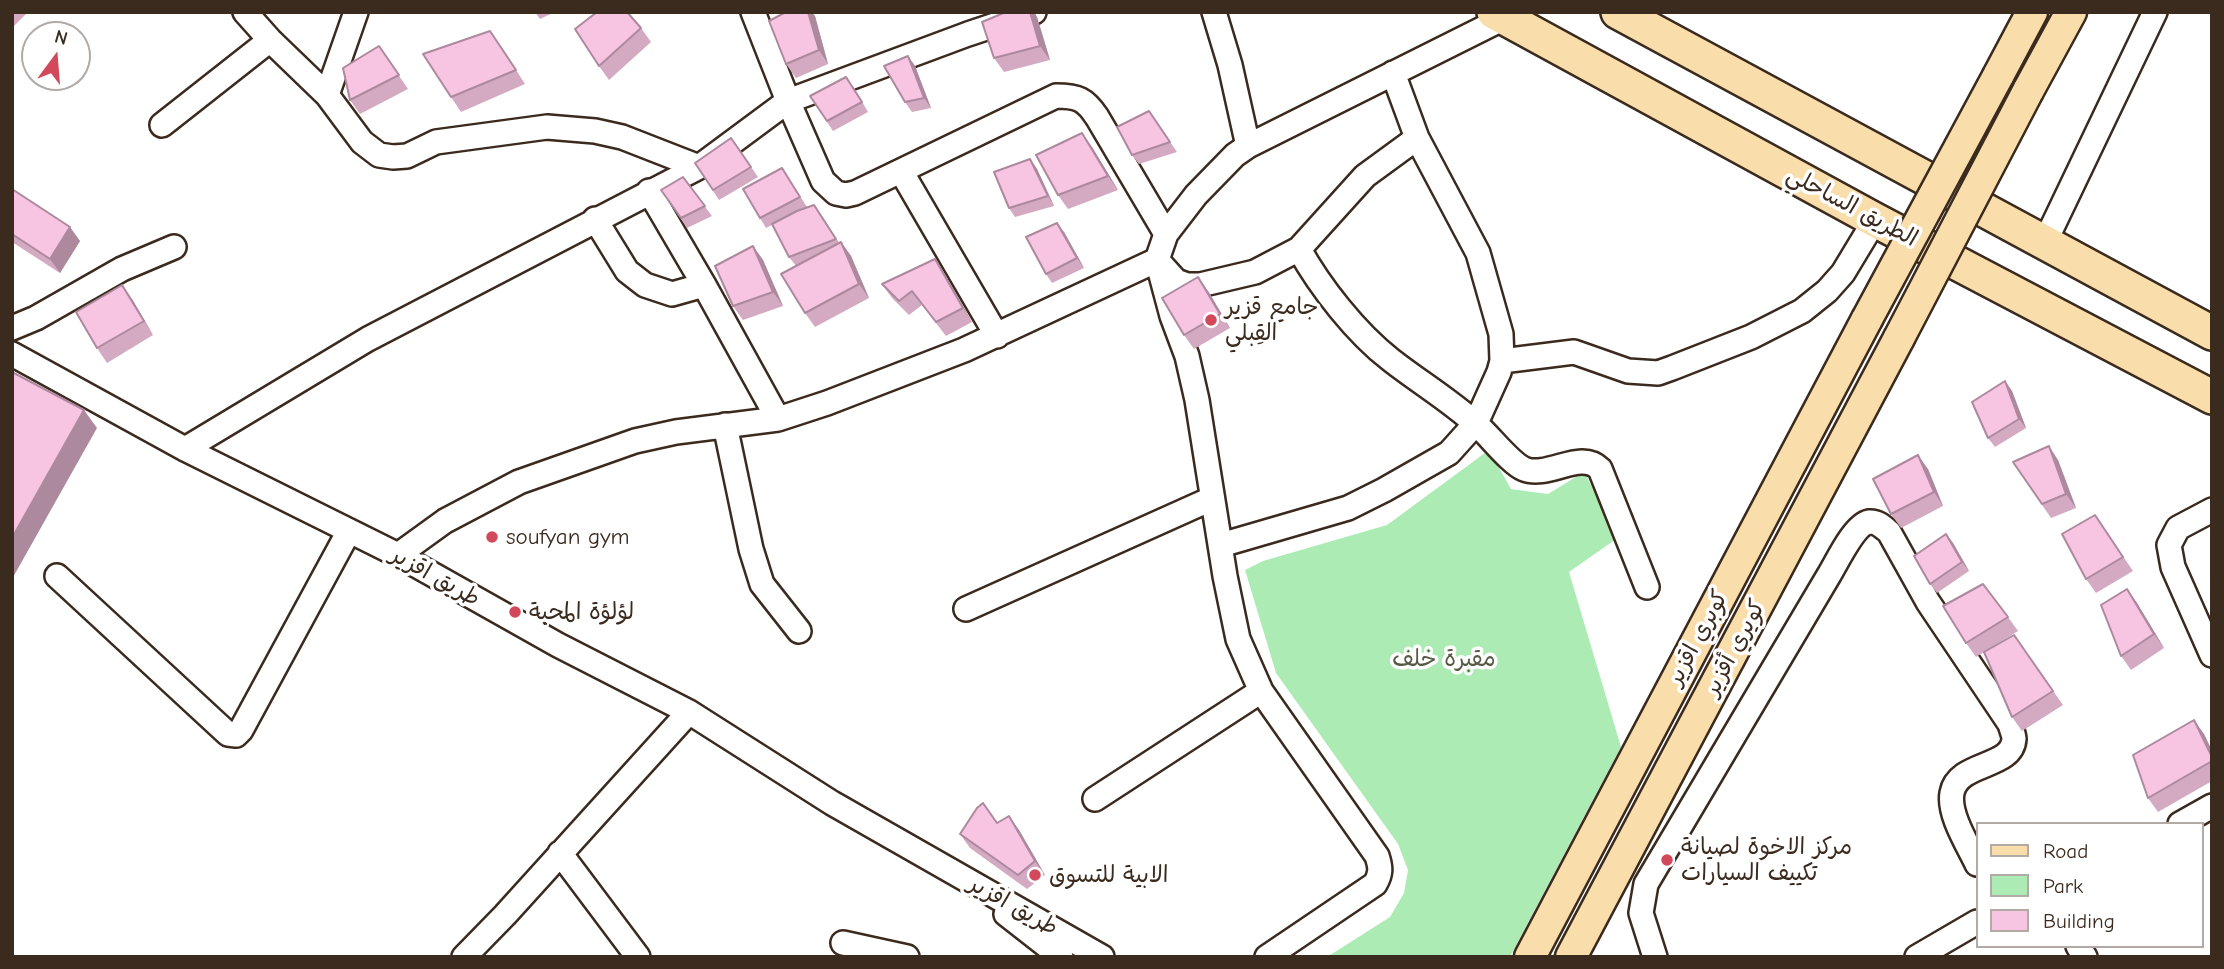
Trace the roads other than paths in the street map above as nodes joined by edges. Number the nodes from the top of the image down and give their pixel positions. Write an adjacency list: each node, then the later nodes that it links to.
1 (245, 12): 11 (street)
2 (356, 12): 13 (street)
3 (753, 12): 14 (street)
4 (1034, 12): 14 (street)
5 (1214, 12): 17 (street)
6 (1618, 12): 24 (highway)
7 (2032, 12): 65 (main road, كوبري اقزير, bridge)
8 (2071, 12): 66 (main road, كويري أقزير, bridge)
9 (2155, 12): 24 (street)
10 (1499, 15): 12 (street); 22 (highway, الطريق الساحلي)
11 (270, 40): 13 (street); 15 (street)
12 (1393, 73): 16 (street); 17 (street)
13 (327, 95): 18 (street)
14 (788, 101): 18 (street); 19 (street)
15 (162, 125)
16 (1417, 138): 26 (street); 33 (street)
17 (1248, 146): 23 (street)
18 (699, 167): 20 (street)
19 (901, 171): 23 (street); 31 (street)
20 (649, 191): 21 (street); 28 (street)
21 (595, 219): 28 (street); 38 (street)
22 (1875, 220): 33 (street); 34 (highway, الطريق الساحلي)
23 (1166, 234): 27 (street)
24 (2045, 242): 30 (highway)
25 (174, 247): 29 (street)
26 (1299, 248): 27 (street); 36 (street)
27 (1157, 260): 31 (street); 39 (street)
28 (705, 285): 35 (street)
29 (12, 328)
30 (2212, 333)
31 (997, 336): 35 (street)
32 (12, 354): 38 (street, طريق اقزير)
33 (1502, 361): 36 (street)
34 (2212, 397)
35 (778, 419): 37 (street)
36 (1476, 423): 42 (street); 45 (street)
37 (725, 425): 43 (street); 47 (street)
38 (185, 449): 41 (street, طريق اقزير)
39 (1211, 499): 42 (street); 46 (street)
40 (2212, 510): 48 (street)
41 (349, 531): 43 (street, طريق اقزير); 44 (street)
42 (1221, 545): 49 (street)
43 (398, 555): 50 (street, طريق اقزير)
44 (57, 576)
45 (1647, 587)
46 (966, 609)
47 (799, 631)
48 (2212, 655)
49 (1261, 691): 51 (street); 64 (street)
50 (689, 712): 54 (street); 56 (street, طريق اقزير)
51 (1095, 799)
52 (2212, 806): 53 (street)
53 (2184, 822)
54 (560, 853): 60 (street); 61 (street)
55 (1976, 862): 67 (street)
56 (960, 877): 59 (street, طريق اقزير); 63 (street, طريق اقزير)
57 (1976, 923): 68 (street)
58 (843, 943): 62 (street)
59 (1049, 954)
60 (464, 957)
61 (638, 957)
62 (907, 957)
63 (1102, 957)
64 (1267, 957)
65 (1530, 957)
66 (1572, 957)
67 (1655, 957)
68 (1917, 957)

